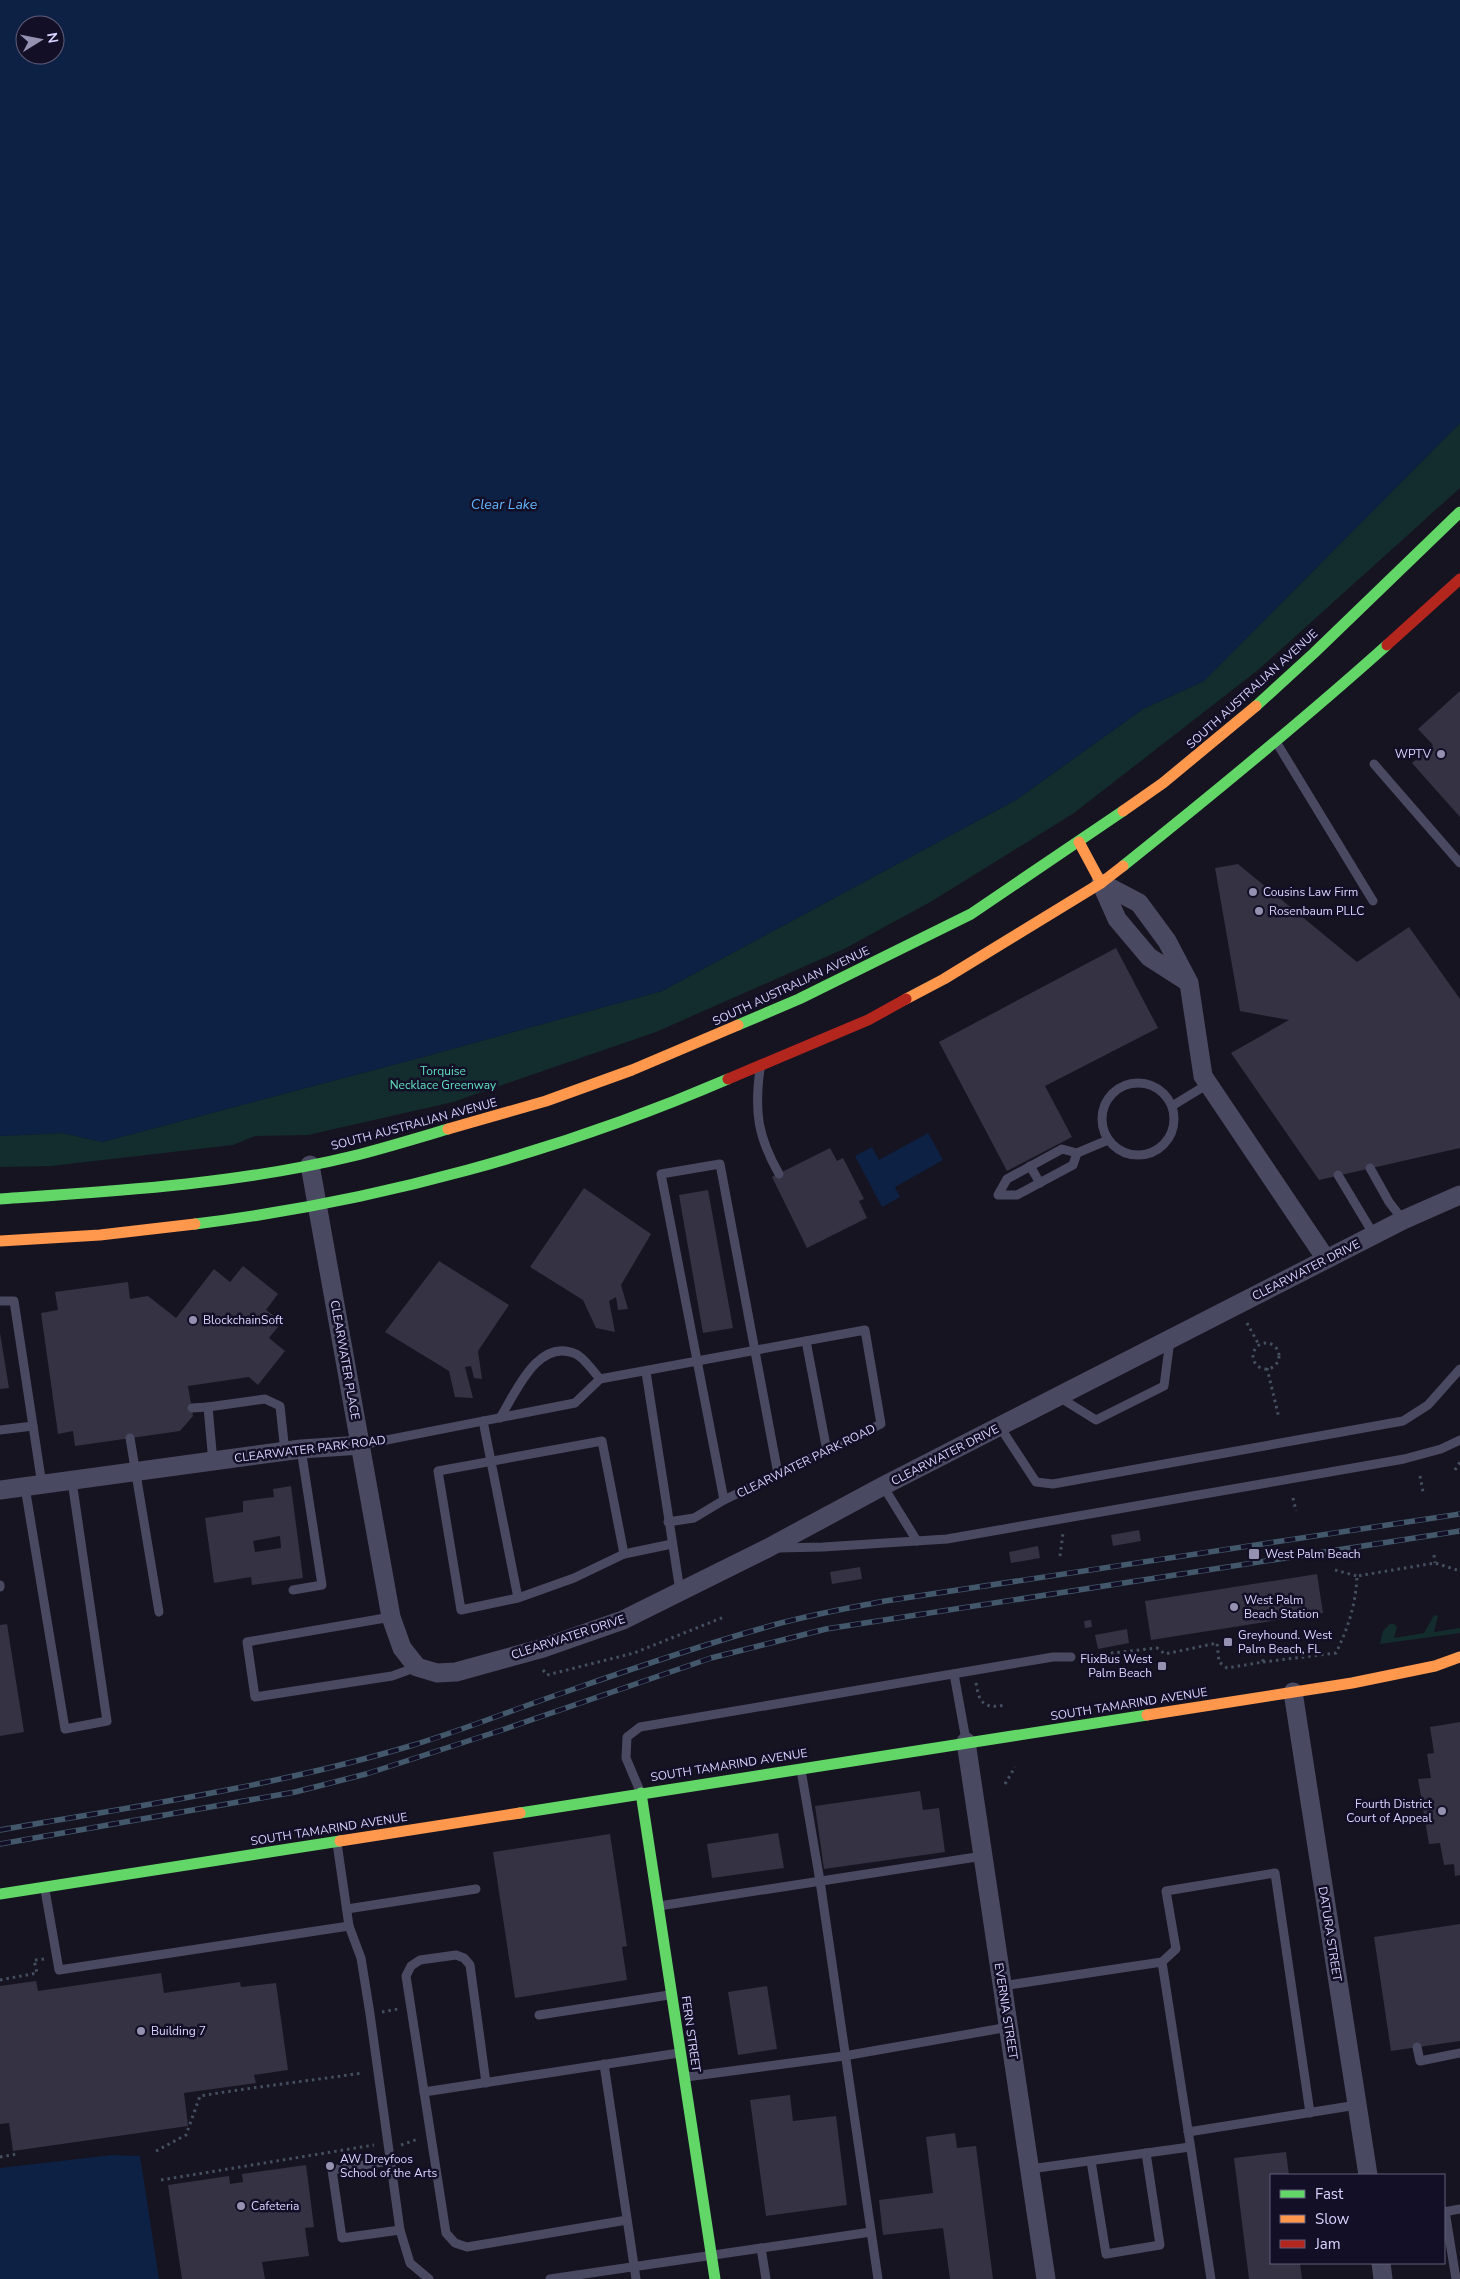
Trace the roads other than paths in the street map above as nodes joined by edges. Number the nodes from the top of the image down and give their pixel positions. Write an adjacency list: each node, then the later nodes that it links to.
1 (1460, 512): 5 (main road, SOUTH AUSTRALIAN AVENUE)
2 (1460, 579): 3 (main road)
3 (1276, 743): 7 (main road); 8 (lane)
4 (1374, 764): 6 (lane)
5 (1079, 842): 7 (main road); 15 (main road, SOUTH AUSTRALIAN AVENUE)
6 (1460, 863)
7 (1101, 883): 9 (street); 9 (street); 10 (main road)
8 (1373, 901)
9 (1189, 983): 11 (street)
10 (760, 1066): 18 (lane); 23 (main road)
11 (1208, 1084): 12 (lane); 27 (street)
12 (1172, 1106): 13 (lane); 13 (lane)
13 (1108, 1140): 14 (lane)
14 (1077, 1153): 16 (lane); 20 (lane)
15 (310, 1165): 22 (main road, SOUTH AUSTRALIAN AVENUE); 23 (street, CLEARWATER PLACE)
16 (1030, 1166): 20 (lane); 20 (lane)
17 (1370, 1168): 24 (lane)
18 (779, 1174)
19 (1338, 1175): 25 (lane)
20 (1040, 1183)
21 (1460, 1195): 24 (street, CLEARWATER DRIVE)
22 (0, 1199)
23 (316, 1205): 26 (main road); 46 (street, CLEARWATER PLACE)
24 (1403, 1220): 25 (street, CLEARWATER DRIVE)
25 (1374, 1235): 27 (street, CLEARWATER DRIVE)
26 (0, 1241)
27 (1326, 1259): 30 (street, CLEARWATER DRIVE)
28 (0, 1301): 41 (lane)
29 (806, 1340): 31 (lane, CLEARWATER PARK ROAD); 48 (lane); 48 (lane, CLEARWATER PARK ROAD)
30 (1170, 1340): 36 (street, CLEARWATER DRIVE); 36 (lane)
31 (756, 1350): 32 (lane, CLEARWATER PARK ROAD); 32 (lane); 52 (lane)
32 (696, 1361): 34 (lane, CLEARWATER PARK ROAD); 57 (lane, CLEARWATER PARK ROAD)
33 (1460, 1369): 42 (lane)
34 (646, 1372): 35 (lane, CLEARWATER PARK ROAD); 58 (lane)
35 (600, 1379): 39 (lane, CLEARWATER PARK ROAD); 39 (lane)
36 (1059, 1397): 42 (street, CLEARWATER DRIVE)
37 (208, 1406): 38 (lane); 47 (lane); 50 (lane)
38 (192, 1408)
39 (500, 1418): 40 (lane, CLEARWATER PARK ROAD)
40 (483, 1421): 46 (lane, CLEARWATER PARK ROAD); 49 (lane)
41 (33, 1426): 43 (lane); 54 (lane)
42 (1000, 1427): 55 (street, CLEARWATER DRIVE)
43 (0, 1430)
44 (130, 1438): 51 (lane)
45 (1460, 1440): 59 (lane)
46 (361, 1445): 47 (street, CLEARWATER PARK ROAD); 67 (street, CLEARWATER PLACE)
47 (293, 1450): 50 (street, CLEARWATER PARK ROAD); 63 (lane)
48 (827, 1451): 52 (lane, CLEARWATER PARK ROAD)
49 (491, 1461): 62 (lane); 65 (lane); 65 (lane)
50 (213, 1462): 51 (street, CLEARWATER PARK ROAD)
51 (135, 1472): 53 (street, CLEARWATER PARK ROAD); 66 (lane)
52 (778, 1474): 57 (lane, CLEARWATER PARK ROAD)
53 (72, 1481): 54 (street, CLEARWATER PARK ROAD); 54 (lane)
54 (34, 1486): 56 (street, CLEARWATER PARK ROAD)
55 (883, 1486): 59 (lane); 61 (street, CLEARWATER DRIVE)
56 (0, 1490)
57 (724, 1500): 58 (lane)
58 (668, 1522): 60 (lane)
59 (917, 1541): 61 (lane)
60 (672, 1544): 62 (lane); 64 (lane)
61 (768, 1548): 64 (street, CLEARWATER DRIVE)
62 (624, 1554): 65 (lane)
63 (294, 1590)
64 (680, 1591): 71 (street, CLEARWATER DRIVE)
65 (518, 1598)
66 (159, 1612)
67 (391, 1617): 71 (street, CLEARWATER PLACE); 71 (lane)
68 (1071, 1657): 73 (lane)
69 (1460, 1658): 70 (main road, SOUTH TAMARIND AVENUE)
70 (1435, 1666): 72 (main road); 74 (main road, SOUTH TAMARIND AVENUE)
71 (417, 1667)
72 (1452, 1672)
73 (954, 1674): 75 (lane); 77 (lane)
74 (1293, 1692): 75 (main road, SOUTH TAMARIND AVENUE); 100 (street, DATURA STREET)
75 (966, 1742): 76 (main road, SOUTH TAMARIND AVENUE); 79 (street, EVERNIA STREET)
76 (801, 1768): 77 (main road, SOUTH TAMARIND AVENUE); 80 (lane)
77 (641, 1793): 78 (main road, SOUTH TAMARIND AVENUE); 84 (main road, FERN STREET)
78 (336, 1841): 81 (main road, SOUTH TAMARIND AVENUE); 85 (lane)
79 (983, 1856): 80 (lane); 88 (street, EVERNIA STREET)
80 (820, 1881): 84 (lane); 95 (lane)
81 (44, 1887): 83 (main road, SOUTH TAMARIND AVENUE); 86 (lane)
82 (476, 1889): 85 (lane)
83 (0, 1894)
84 (659, 1906): 89 (main road, FERN STREET)
85 (347, 1909): 86 (lane)
86 (349, 1926): 105 (lane)
87 (1162, 1962): 88 (lane); 101 (lane); 102 (lane)
88 (1002, 1986): 91 (street, EVERNIA STREET)
89 (672, 1995): 90 (lane); 94 (main road, FERN STREET)
90 (539, 2015)
91 (1008, 2027): 95 (lane); 107 (street, EVERNIA STREET)
92 (1417, 2047): 93 (lane)
93 (1460, 2052)
94 (681, 2053): 96 (lane); 97 (main road, FERN STREET)
95 (844, 2056): 97 (lane); 114 (lane)
96 (604, 2064): 98 (lane); 112 (lane)
97 (684, 2077): 116 (main road, FERN STREET)
98 (486, 2083): 99 (lane); 99 (lane)
99 (424, 2092): 112 (lane)
100 (1357, 2105): 101 (lane); 108 (street, DATURA STREET)
101 (1310, 2113): 102 (lane)
102 (1188, 2132): 103 (lane)
103 (1190, 2147): 104 (lane); 126 (lane)
104 (1146, 2153): 106 (lane); 106 (lane)
105 (390, 2161): 113 (lane); 113 (lane)
106 (1091, 2161): 107 (lane)
107 (1030, 2169): 125 (street, EVERNIA STREET)
108 (1368, 2174)
109 (1460, 2209): 110 (lane)
110 (1445, 2212)
111 (1445, 2218): 128 (lane)
112 (627, 2220): 118 (lane)
113 (400, 2230): 119 (lane)
114 (871, 2232): 115 (lane); 124 (lane)
115 (761, 2248): 116 (lane); 123 (lane)
116 (711, 2255): 118 (lane); 122 (main road, FERN STREET)
117 (1381, 2264): 127 (street)
118 (634, 2267): 120 (lane); 121 (lane)
119 (429, 2279)
120 (550, 2279)
121 (636, 2279)
122 (715, 2279)
123 (766, 2279)
124 (878, 2279)
125 (1046, 2279)
126 (1211, 2279)
127 (1383, 2279)
128 (1456, 2279)

